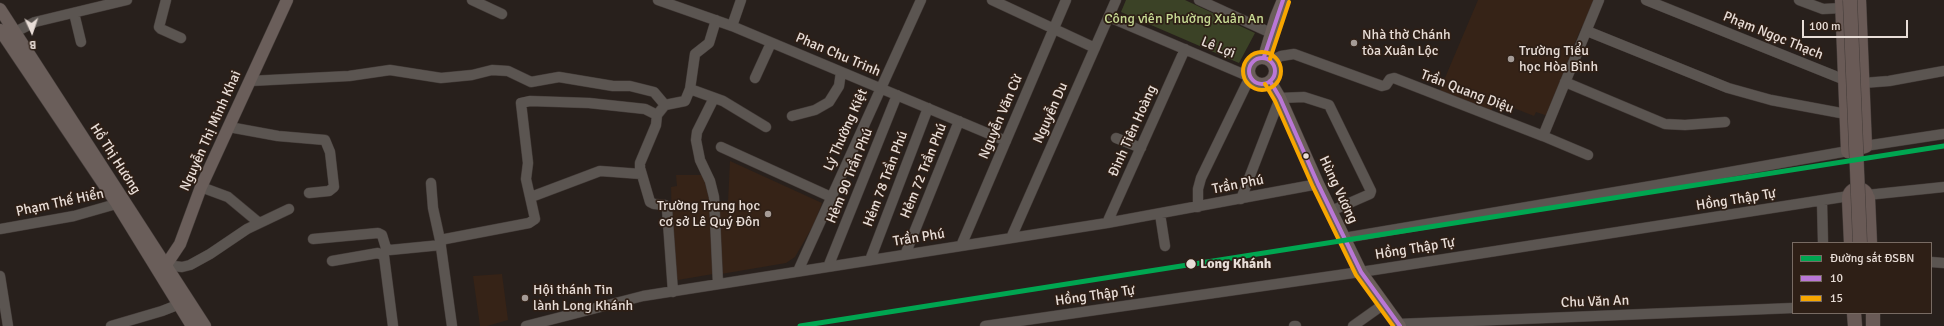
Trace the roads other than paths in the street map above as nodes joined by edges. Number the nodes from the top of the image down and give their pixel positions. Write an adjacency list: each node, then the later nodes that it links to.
1 (127, 0): 19 (street)
2 (166, 0): 28 (street)
3 (287, 0): 39 (main road, Nguyễn Thị Minh Khai)
4 (472, 0): 20 (street)
5 (658, 0): 22 (street, Phan Chu Trinh)
6 (741, 0): 23 (street)
7 (921, 0): 44 (street, Lý Thường Kiệt)
8 (992, 0): 24 (street)
9 (1066, 0): 24 (street, Nguyễn Văn Cừ)
10 (1116, 0): 21 (street, Nguyễn Du)
11 (1199, 0): 27 (street)
12 (1283, 0): 27 (main road)
13 (1599, 0): 26 (street)
14 (1646, 0): 38 (street, Phạm Ngọc Thạch)
15 (1799, 0): 17 (street)
16 (1859, 0): 43 (highway)
17 (1845, 3): 38 (highway); 93 (highway, bridge)
18 (0, 9): 25 (main road, Hồ Thị Hương)
19 (74, 13): 25 (street); 29 (street)
20 (502, 14)
21 (1108, 17): 31 (street, Nguyễn Du); 32 (street, Lê Lợi)
22 (716, 20): 23 (street, Phan Chu Trinh); 45 (street)
23 (732, 26): 30 (street, Phan Chu Trinh)
24 (1054, 29): 31 (street); 62 (street, Nguyễn Văn Cừ)
25 (5, 31): 80 (main road, Hồ Thị Hương)
26 (1586, 31): 42 (street); 52 (street)
27 (1272, 33): 33 (main road)
28 (181, 38)
29 (81, 42)
30 (772, 43): 35 (street, Phan Chu Trinh); 37 (street)
31 (1095, 48): 88 (street, Nguyễn Du)
32 (1185, 50): 36 (street, Lê Lợi); 65 (street, Đinh Tiên Hoàng)
33 (1268, 59): 36 (main road); 41 (main road); 60 (street, Trần Quang Diệu)
34 (1944, 71): 43 (street)
35 (841, 72): 44 (street, Phan Chu Trinh); 54 (street)
36 (1250, 76): 41 (main road); 81 (street)
37 (755, 78)
38 (1845, 80): 43 (highway); 52 (highway)
39 (250, 81): 40 (street); 57 (main road, Nguyễn Thị Minh Khai)
40 (531, 82): 49 (street); 50 (street)
41 (1270, 82): 48 (main road, Hùng Vương)
42 (1565, 82): 56 (street); 60 (street)
43 (1863, 83): 63 (highway)
44 (881, 88): 46 (street, Phan Chu Trinh); 76 (street, Lý Thường Kiệt)
45 (690, 89): 47 (street); 50 (street)
46 (897, 95): 51 (street, Phan Chu Trinh); 104 (street, Hẻm 90 Trần Phú)
47 (714, 98): 58 (street); 108 (street)
48 (1280, 98): 70 (main road, Hùng Vương); 78 (street); 83 (street)
49 (530, 101): 53 (street); 75 (street)
50 (666, 105): 53 (street)
51 (928, 108): 55 (street, Phan Chu Trinh); 99 (street, Hẻm 78 Trần Phú)
52 (1846, 114): 66 (highway)
53 (657, 115): 68 (street)
54 (792, 116)
55 (959, 121): 62 (street, Phan Chu Trinh); 98 (street, Hẻm 72 Trần Phú)
56 (1724, 122)
57 (229, 127): 72 (main road, Nguyễn Thị Minh Khai); 73 (street)
58 (766, 127)
59 (1944, 134): 63 (street)
60 (1543, 136): 67 (street, Trần Quang Diệu)
61 (1116, 138): 65 (street)
62 (1006, 141): 96 (street, Nguyễn Văn Cừ)
63 (1865, 146): 66 (highway)
64 (721, 147): 76 (street)
65 (1141, 148): 86 (street, Đinh Tiên Hoàng)
66 (1848, 151): 89 (street)
67 (1588, 154)
68 (641, 174): 75 (street); 109 (street)
69 (431, 183): 95 (street)
70 (1318, 184): 78 (street, Trần Phú); 83 (main road, Hùng Vương)
71 (1944, 186): 74 (street)
72 (201, 187): 85 (street); 103 (main road, Nguyễn Thị Minh Khai)
73 (309, 193)
74 (1867, 196): 77 (highway); 94 (highway)
75 (531, 197): 95 (street)
76 (831, 197): 105 (street, Lý Thường Kiệt)
77 (1849, 198): 79 (street, Hồng Thập Tự); 92 (highway)
78 (1241, 199): 81 (street, Trần Phú)
79 (1822, 201): 91 (street); 106 (street, Hồng Thập Tự)
80 (121, 203): 87 (street, Phạm Thế Hiển); 103 (main road, Hồ Thị Hương)
81 (1198, 207): 84 (street, Trần Phú)
82 (289, 209): 85 (street)
83 (1331, 211): 89 (main road, Hùng Vương)
84 (1160, 214): 86 (street, Trần Phú); 97 (street)
85 (258, 222): 103 (street)
86 (1107, 224): 88 (street, Trần Phú)
87 (0, 229)
88 (1011, 238): 96 (street, Trần Phú)
89 (1344, 238): 106 (main road, Hùng Vương)
90 (313, 239): 95 (street)
91 (1823, 242)
92 (1851, 242)
93 (1860, 242)
94 (1870, 242)
95 (440, 243): 122 (street)
96 (961, 246): 98 (street, Trần Phú)
97 (1166, 246)
98 (905, 254): 99 (street, Trần Phú)
99 (870, 260): 104 (street, Trần Phú)
100 (332, 261): 121 (street)
101 (1932, 262): 102 (street)
102 (1944, 263)
103 (161, 267): 110 (main road, Hồ Thị Hương)
104 (828, 267): 105 (street, Trần Phú)
105 (798, 271): 108 (street, Trần Phú)
106 (1361, 272): 111 (main road, Hùng Vương); 124 (street, Hồng Thập Tự)
107 (0, 276): 117 (street)
108 (718, 284): 109 (street, Trần Phú)
109 (673, 292): 123 (street, Trần Phú)
110 (183, 302): 118 (street); 119 (main road, Hồ Thị Hương); 120 (main road, Hồ Thị Hương)
111 (1384, 304): 116 (main road, Hùng Vương); 125 (street)
112 (1792, 308): 116 (street, Chu Văn An)
113 (1854, 314): 126 (highway)
114 (1863, 314): 127 (highway)
115 (1873, 314): 128 (highway)
116 (1399, 325)
117 (8, 326)
118 (111, 326)
119 (192, 326)
120 (205, 326)
121 (393, 326)
122 (452, 326)
123 (526, 326)
124 (985, 326)
125 (1353, 326)
126 (1855, 326)
127 (1864, 326)
128 (1873, 326)

